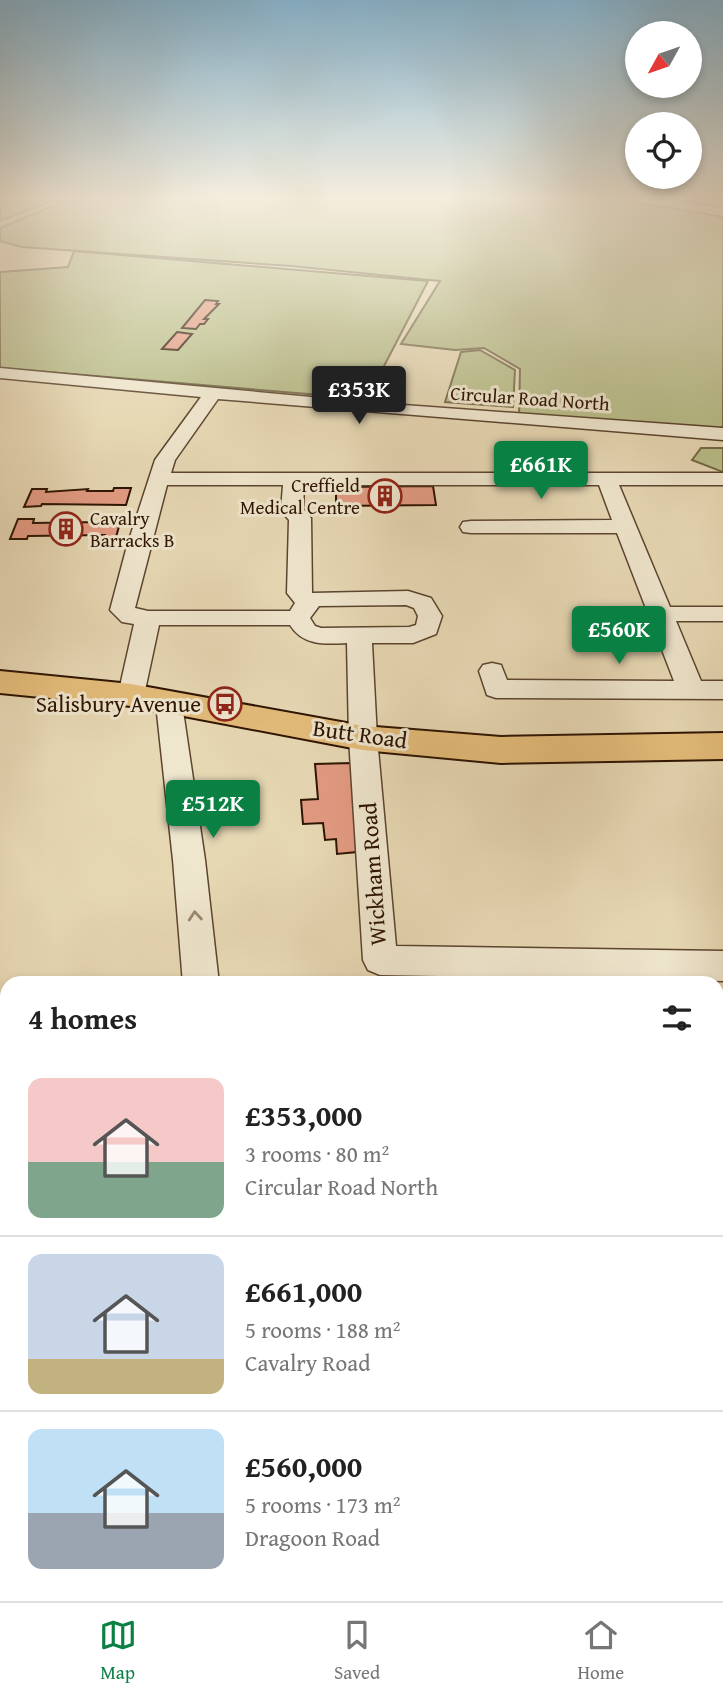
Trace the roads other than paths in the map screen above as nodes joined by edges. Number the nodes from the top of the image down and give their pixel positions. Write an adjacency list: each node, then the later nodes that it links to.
1 (0, 373): 2 (street, Circular Road North)
2 (214, 393): 3 (street, Circular Road North); 4 (street)
3 (723, 434)
4 (159, 479): 6 (street); 13 (street)
5 (723, 479): 7 (street)
6 (294, 480): 7 (street); 10 (street)
7 (607, 480): 8 (street)
8 (625, 526): 9 (street); 11 (street)
9 (471, 527)
10 (303, 610): 13 (street); 14 (street); 14 (street)
11 (660, 614): 12 (street); 17 (street)
12 (723, 614)
13 (148, 618): 19 (street)
14 (359, 635): 21 (street)
15 (492, 671): 17 (street)
16 (0, 682): 19 (main road, Butt Road)
17 (691, 690): 18 (street)
18 (723, 690)
19 (131, 695): 20 (main road, Butt Road)
20 (169, 704): 21 (main road, Butt Road); 24 (street, one-way to 20)
21 (363, 738): 22 (main road, Butt Road); 23 (street, Wickham Road)
22 (723, 746)
23 (723, 966)
24 (200, 976)

